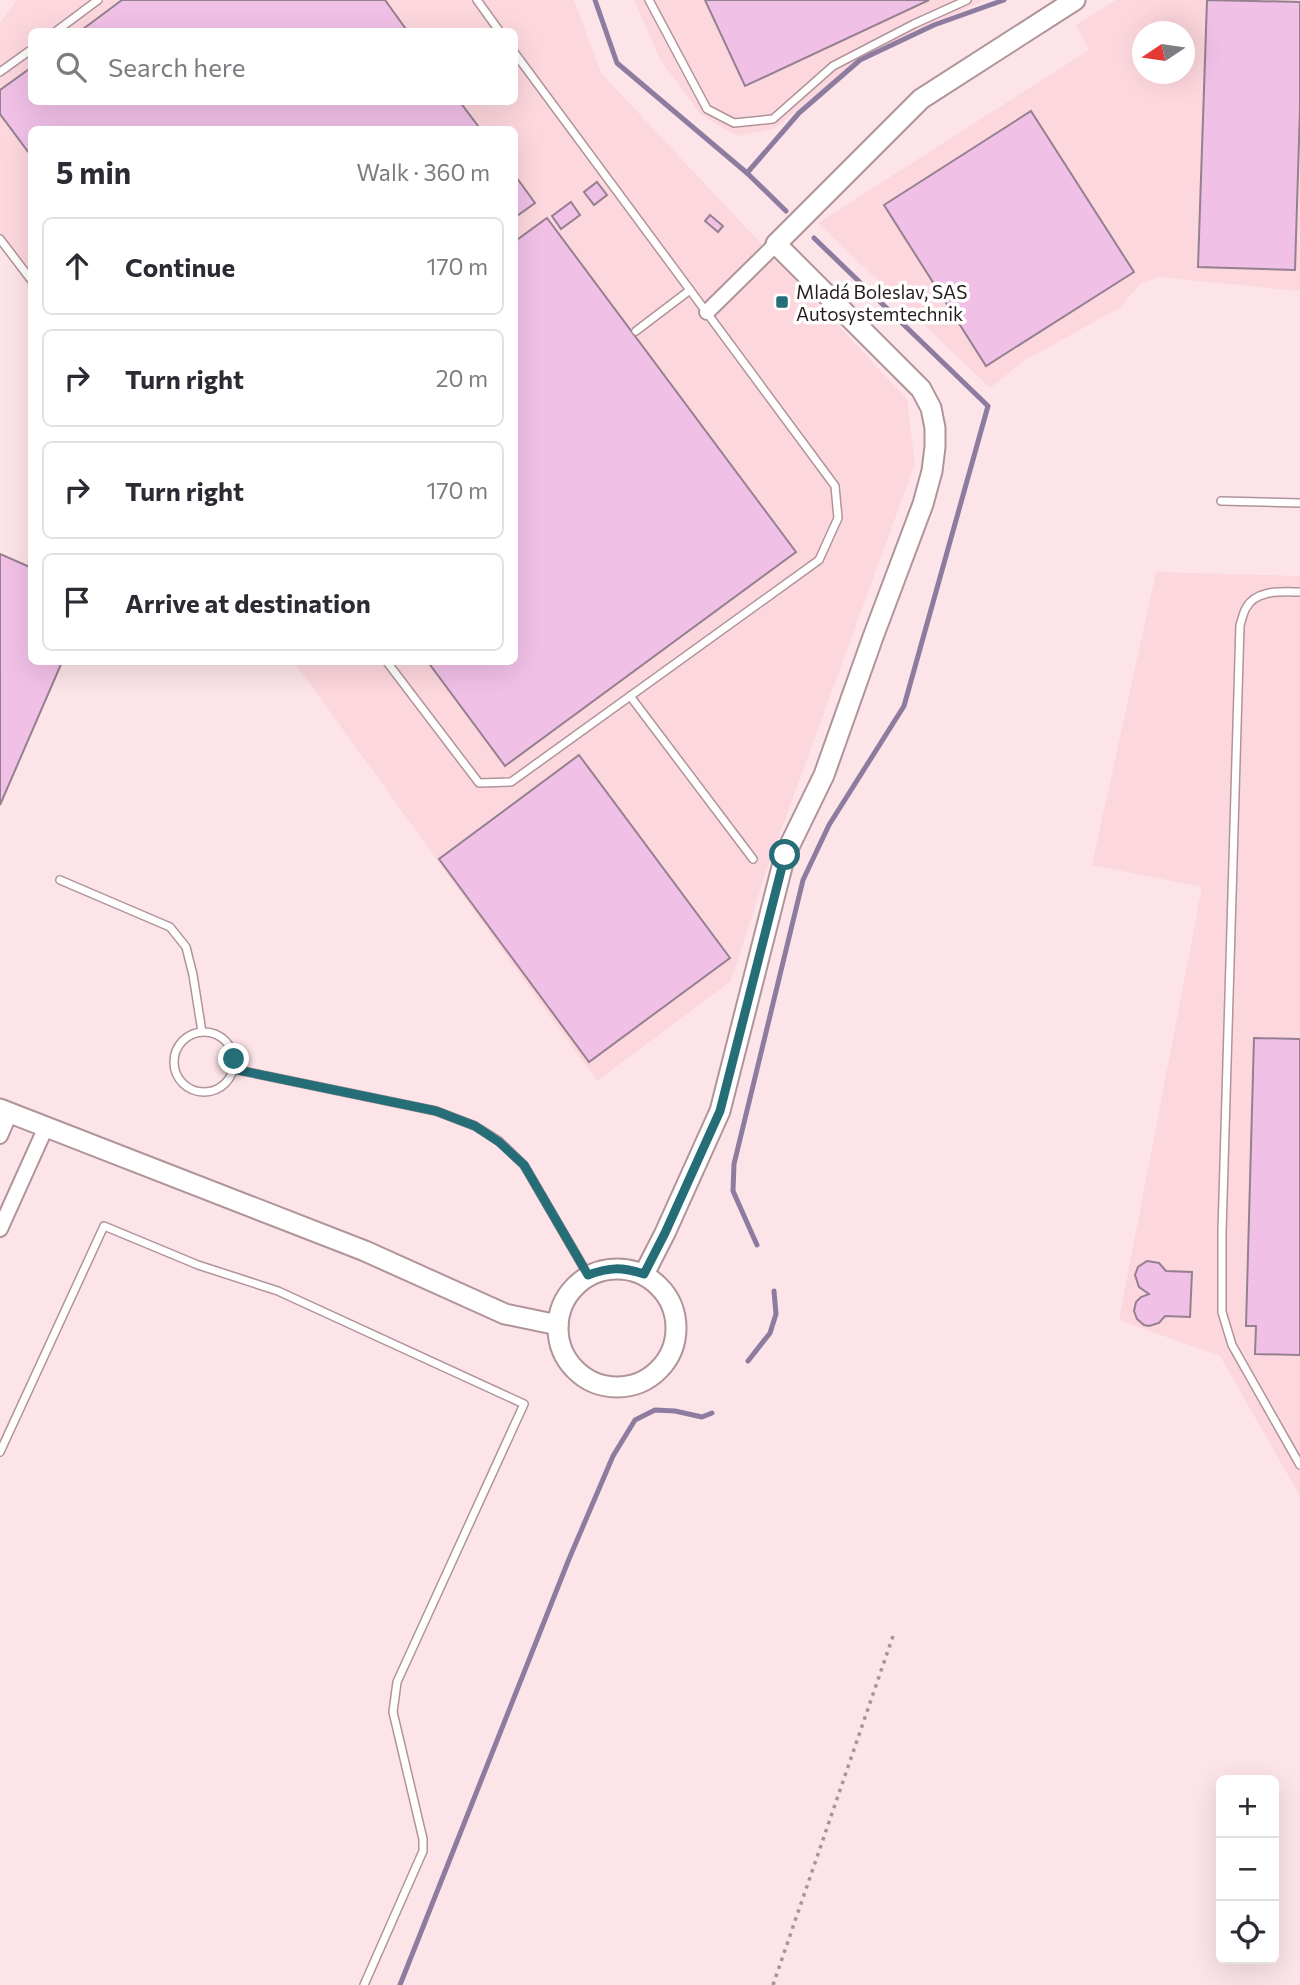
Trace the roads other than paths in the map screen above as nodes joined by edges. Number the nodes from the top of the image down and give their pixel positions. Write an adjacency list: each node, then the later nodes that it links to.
1 (98, 0): 6 (lane)
2 (477, 0): 7 (lane)
3 (649, 0): 4 (lane)
4 (967, 0)
5 (1075, 0): 12 (street)
6 (60, 28)
7 (497, 28)
8 (28, 52): 10 (lane)
9 (518, 56): 14 (lane)
10 (0, 72)
11 (0, 239): 13 (lane)
12 (776, 244): 15 (street); 30 (street)
13 (28, 276)
14 (690, 290): 15 (lane); 16 (lane)
15 (707, 312): 21 (lane)
16 (636, 331)
17 (1221, 501): 18 (lane)
18 (1300, 503)
19 (1300, 592): 34 (lane)
20 (389, 665): 21 (lane)
21 (631, 696): 22 (lane)
22 (753, 859)
23 (60, 880): 24 (lane)
24 (202, 1032): 25 (lane); 25 (lane)
25 (233, 1069): 31 (lane)
26 (5, 1111): 27 (street); 28 (street)
27 (46, 1127): 29 (street); 32 (street)
28 (0, 1136)
29 (0, 1229)
30 (644, 1274): 31 (street); 32 (street)
31 (588, 1275): 32 (street)
32 (558, 1325)
33 (0, 1452): 35 (lane)
34 (1300, 1465)
35 (364, 1985)

